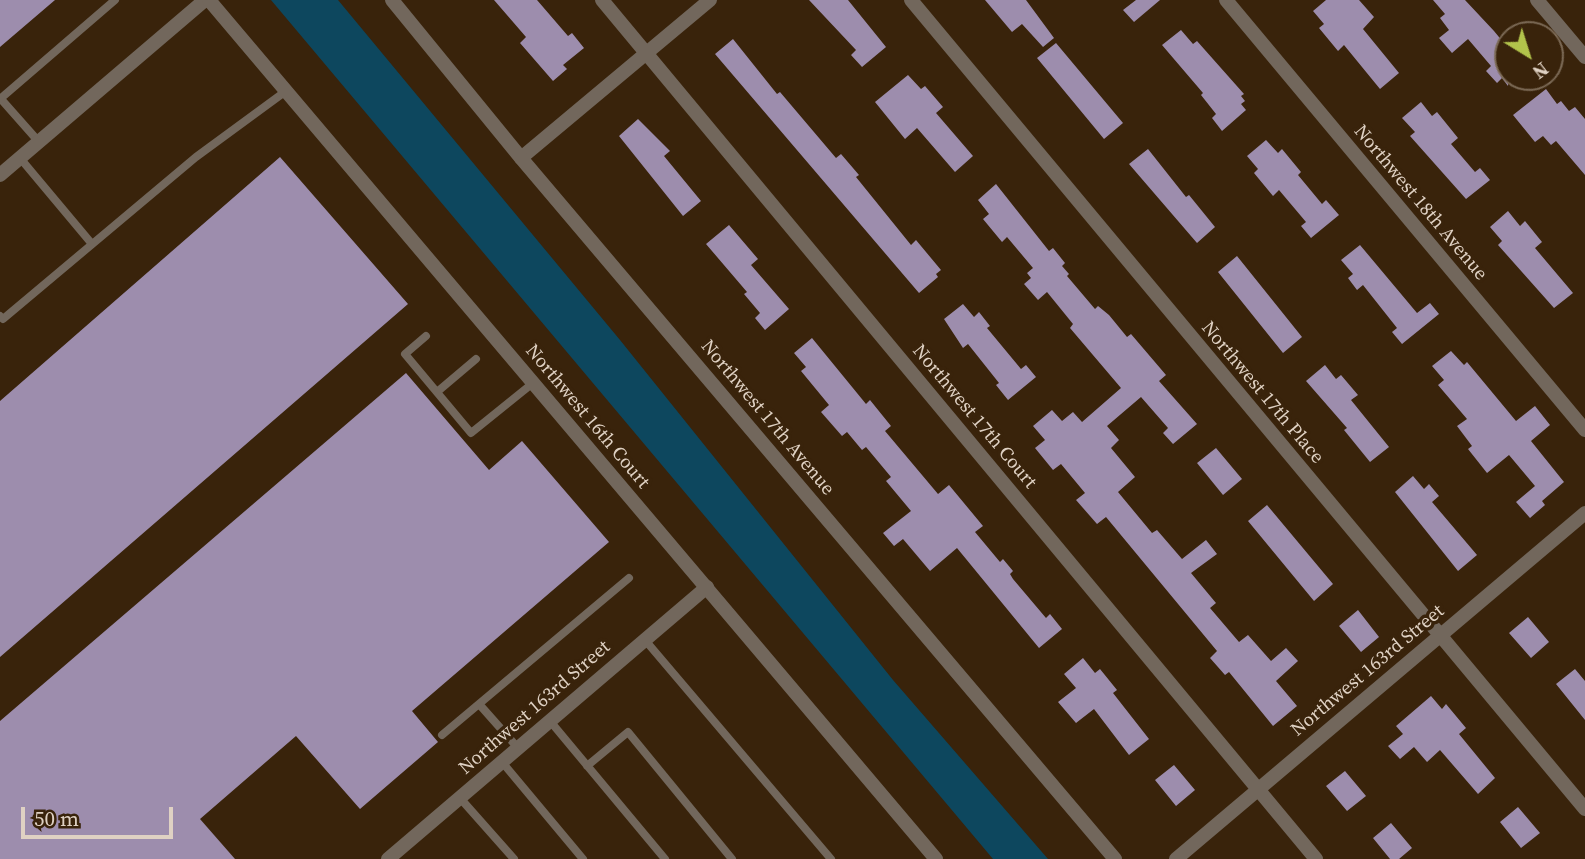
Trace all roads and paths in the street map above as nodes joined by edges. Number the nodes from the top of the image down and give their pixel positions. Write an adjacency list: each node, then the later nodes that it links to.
1 (115, 0): 12 (lane)
2 (207, 0): 11 (street, Northwest 16th Court); 13 (street)
3 (392, 0): 15 (street, Northwest 17th Avenue)
4 (602, 0): 9 (street, Northwest 17th Court)
5 (710, 0): 9 (street)
6 (911, 0): 27 (street, Northwest 17th Place)
7 (1226, 0): 23 (street, Northwest 18th Avenue)
8 (1538, 0): 10 (street)
9 (646, 53): 15 (street); 35 (street, Northwest 17th Court)
10 (1585, 57)
11 (286, 91): 17 (lane); 21 (street, Northwest 16th Court)
12 (0, 98): 13 (lane)
13 (39, 142): 14 (street)
14 (20, 158): 16 (street); 17 (lane)
15 (521, 158): 45 (street, Northwest 17th Avenue)
16 (0, 176)
17 (92, 244): 18 (lane)
18 (0, 316)
19 (426, 336): 22 (lane)
20 (476, 359): 22 (lane)
21 (533, 383): 22 (lane); 26 (street, Northwest 16th Court)
22 (437, 392)
23 (1585, 430)
24 (1585, 513): 27 (street, Northwest 163rd Street)
25 (629, 578): 29 (lane)
26 (707, 587): 28 (street, Northwest 163rd Street); 38 (street, Northwest 16th Court)
27 (1439, 637): 35 (street, Northwest 163rd Street); 37 (street, Northwest 17th Place)
28 (645, 640): 30 (street, Northwest 163rd Street); 44 (lane)
29 (479, 704): 31 (lane); 32 (lane)
30 (550, 721): 32 (street, Northwest 163rd Street); 34 (lane)
31 (442, 735)
32 (518, 748): 33 (street, Northwest 163rd Street)
33 (502, 762): 36 (street, Northwest 163rd Street); 41 (lane)
34 (587, 766): 42 (lane); 43 (lane)
35 (1258, 789): 46 (street, Northwest 163rd Street); 47 (street, Northwest 17th Court)
36 (460, 798): 39 (street, Northwest 163rd Street); 40 (lane)
37 (1585, 809)
38 (933, 858)
39 (388, 859)
40 (514, 859)
41 (583, 859)
42 (665, 859)
43 (732, 859)
44 (831, 859)
45 (1115, 859)
46 (1176, 859)
47 (1317, 859)

